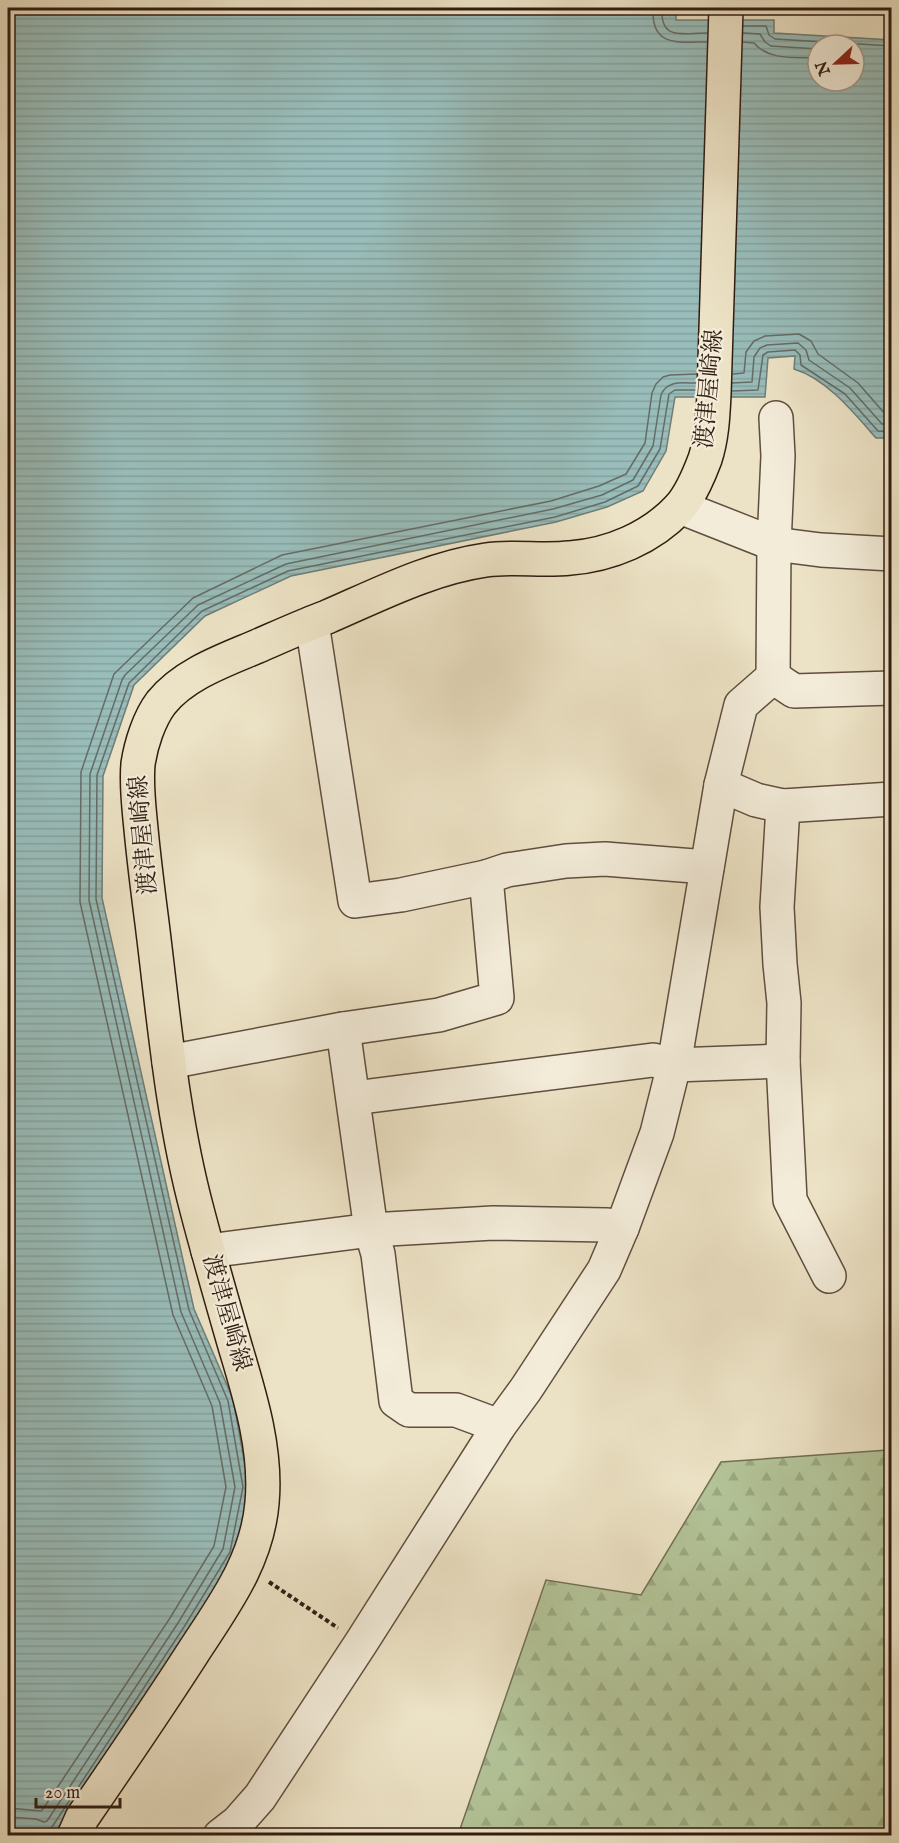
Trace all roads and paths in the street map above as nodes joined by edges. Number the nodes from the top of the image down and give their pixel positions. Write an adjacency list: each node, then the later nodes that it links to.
1 (726, 12): 3 (main road, 渡津屋崎線)
2 (776, 418): 4 (street)
3 (680, 507): 4 (street); 6 (main road, 渡津屋崎線)
4 (774, 544): 5 (street); 7 (street)
5 (891, 554)
6 (312, 623): 13 (street); 16 (main road, 渡津屋崎線)
7 (773, 677): 8 (street); 9 (street)
8 (891, 688)
9 (721, 785): 11 (street); 12 (street)
10 (891, 799): 11 (street)
11 (783, 806): 15 (street)
12 (707, 867): 13 (street); 17 (street)
13 (486, 876): 14 (street)
14 (343, 1029): 16 (street); 18 (street)
15 (783, 1061): 17 (street); 22 (street)
16 (169, 1062): 21 (main road, 渡津屋崎線)
17 (674, 1065): 18 (street); 19 (street)
18 (354, 1098): 20 (street)
19 (622, 1228): 20 (street); 23 (street)
20 (371, 1230): 21 (street); 23 (street)
21 (208, 1251): 24 (main road, 渡津屋崎線)
22 (829, 1276)
23 (499, 1426): 25 (street)
24 (246, 1566): 25 (path); 26 (main road, 渡津屋崎線)
25 (361, 1643): 27 (street)
26 (74, 1836)
27 (220, 1836)

